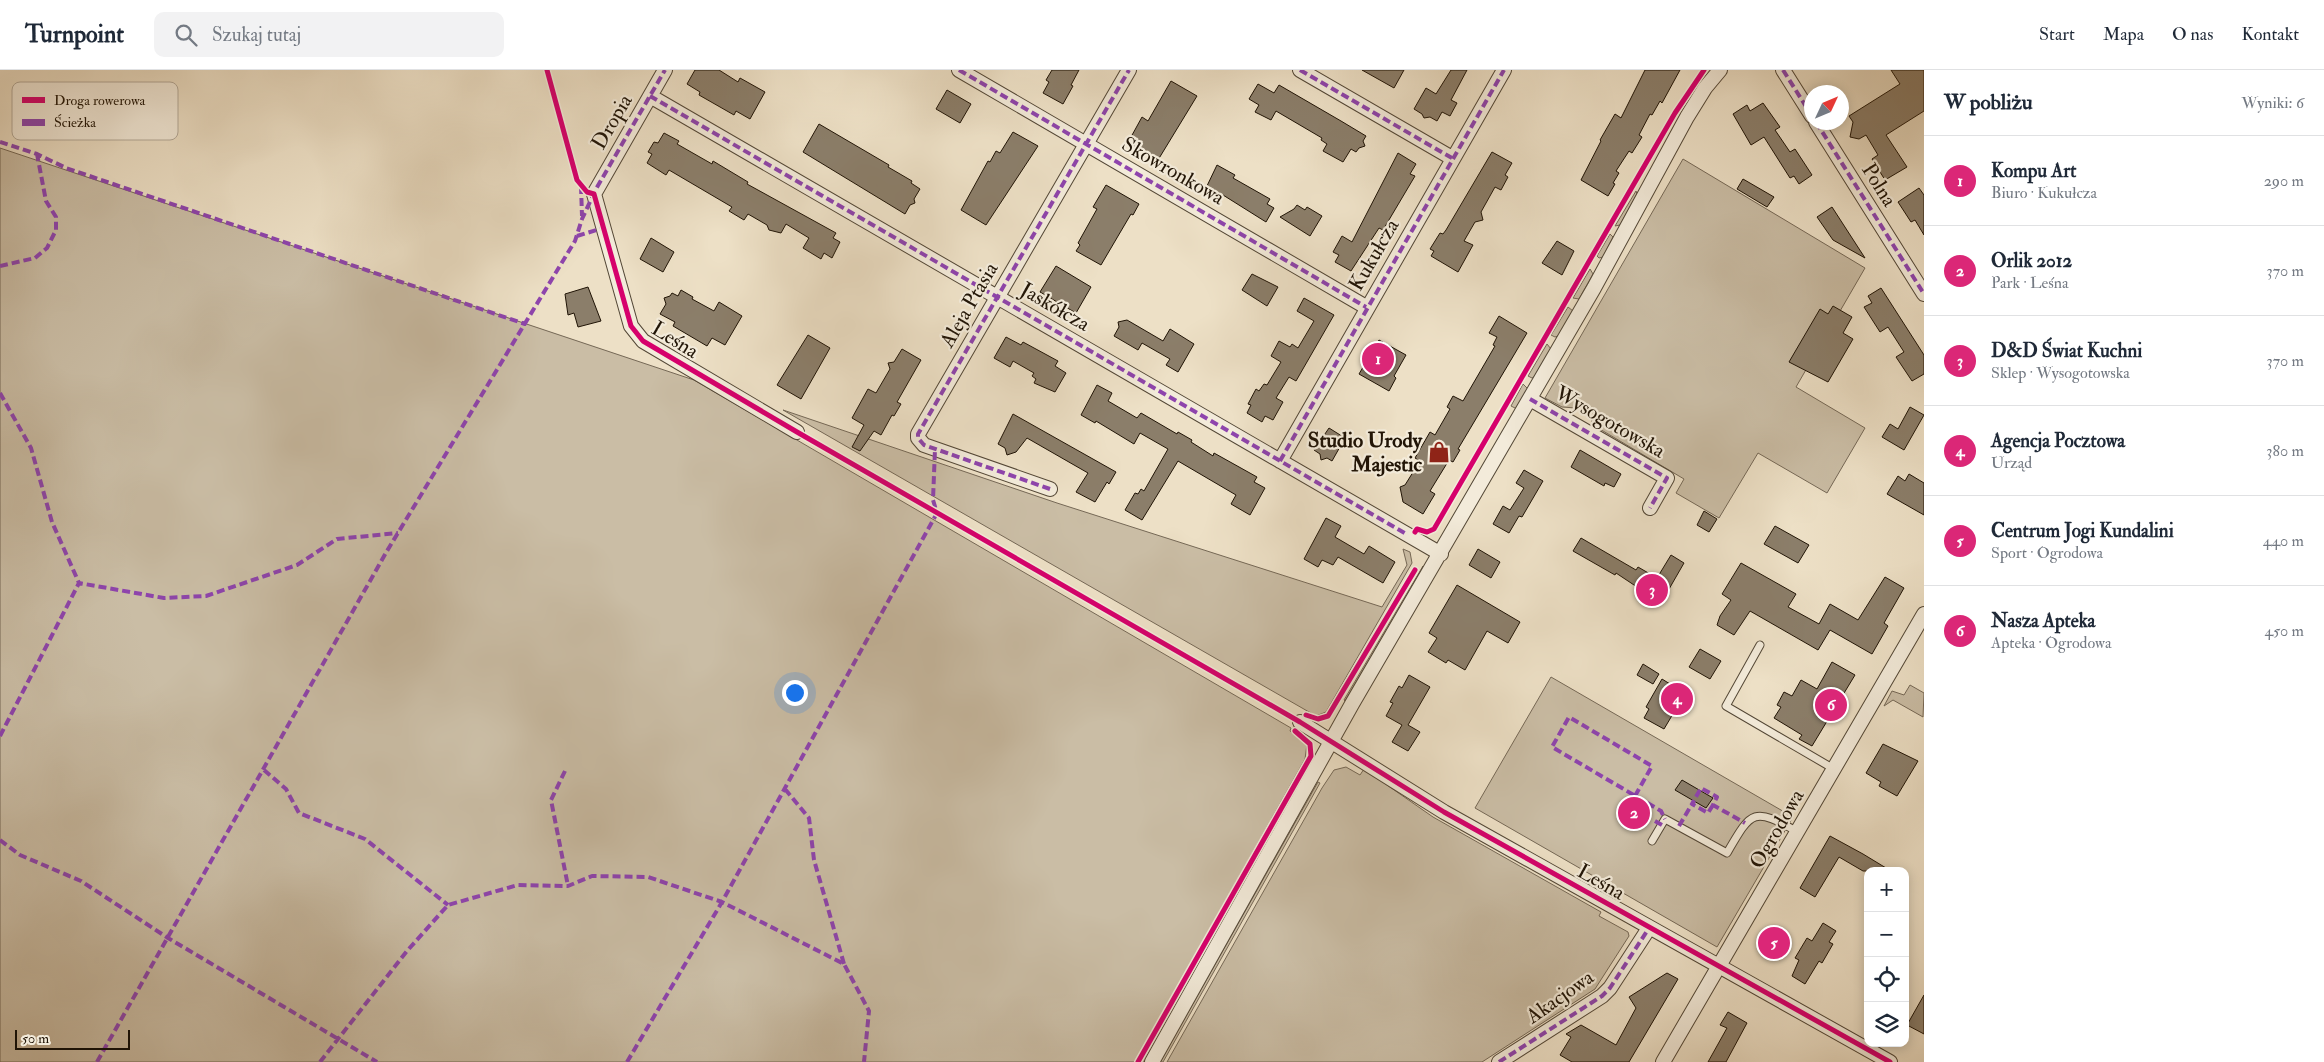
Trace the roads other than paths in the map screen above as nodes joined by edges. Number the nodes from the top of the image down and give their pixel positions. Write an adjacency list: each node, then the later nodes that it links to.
1 (665, 70): 8 (street, Dropia)
2 (959, 70): 11 (street, Skowronkowa)
3 (1129, 70): 11 (street, Aleja Ptasia)
4 (1300, 70): 12 (street)
5 (1504, 70): 12 (street, Kukułcza)
6 (1720, 70): 17 (street, Wysogotowska)
7 (1783, 70): 9 (street)
8 (650, 96): 13 (street, Dropia); 15 (street, Jaskółcza)
9 (1804, 103)
10 (1821, 130): 14 (street, Polna)
11 (1086, 143): 15 (street, Aleja Ptasia); 16 (street, Skowronkowa)
12 (1452, 158): 16 (street, Kukułcza)
13 (594, 194): 18 (street, Leśna)
14 (1924, 294)
15 (997, 297): 19 (street, Jaskółcza); 20 (street, Aleja Ptasia)
16 (1366, 307): 19 (street, Kukułcza)
17 (1530, 399): 21 (street, Wysogotowska); 22 (street, Wysogotowska)
18 (797, 432)
19 (1280, 461): 22 (street, Jaskółcza)
20 (1050, 489)
21 (1650, 508)
22 (1441, 554): 26 (street, Wysogotowska)
23 (1924, 614): 27 (street, Ogrodowa)
24 (1760, 645): 27 (lane)
25 (1300, 722): 26 (street, Leśna)
26 (1332, 742): 30 (street, Leśna); 32 (street, Wysogotowska)
27 (1835, 769): 28 (street, Ogrodowa)
28 (1798, 832): 29 (lane); 31 (street, Ogrodowa)
29 (1652, 841)
30 (1648, 928): 31 (street, Leśna); 33 (street, Akacjowa)
31 (1720, 967): 34 (street, Ogrodowa); 35 (street, Leśna)
32 (1152, 1062)
33 (1499, 1062)
34 (1663, 1062)
35 (1890, 1062)

